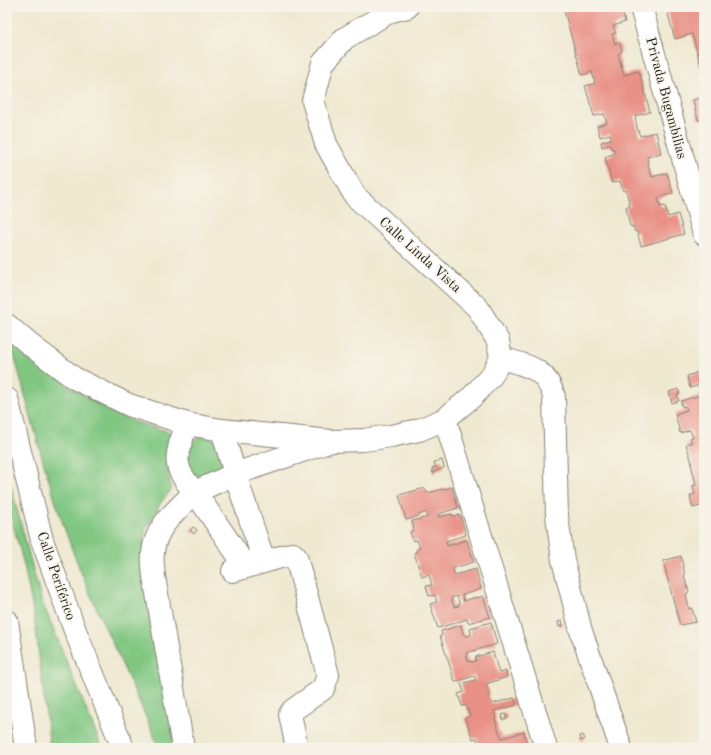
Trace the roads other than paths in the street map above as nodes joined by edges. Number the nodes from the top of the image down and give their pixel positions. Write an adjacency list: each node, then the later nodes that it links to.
1 (407, 7): 5 (main road, Calle Linda Vista)
2 (641, 7): 3 (main road, Privada Bugambilias)
3 (704, 234)
4 (7, 325): 8 (main road)
5 (501, 358): 7 (main road); 20 (main road)
6 (7, 399): 16 (main road, Calle Periférico)
7 (445, 419): 10 (main road); 19 (main road)
8 (187, 424): 9 (main road); 12 (main road)
9 (222, 430): 10 (main road); 11 (main road)
10 (331, 441): 11 (main road)
11 (235, 474): 12 (main road); 13 (main road)
12 (195, 492): 13 (main road); 17 (main road)
13 (247, 566): 18 (main road)
14 (7, 621): 15 (main road)
15 (26, 748)
16 (123, 748)
17 (183, 748)
18 (298, 748)
19 (546, 748)
20 (621, 748)

